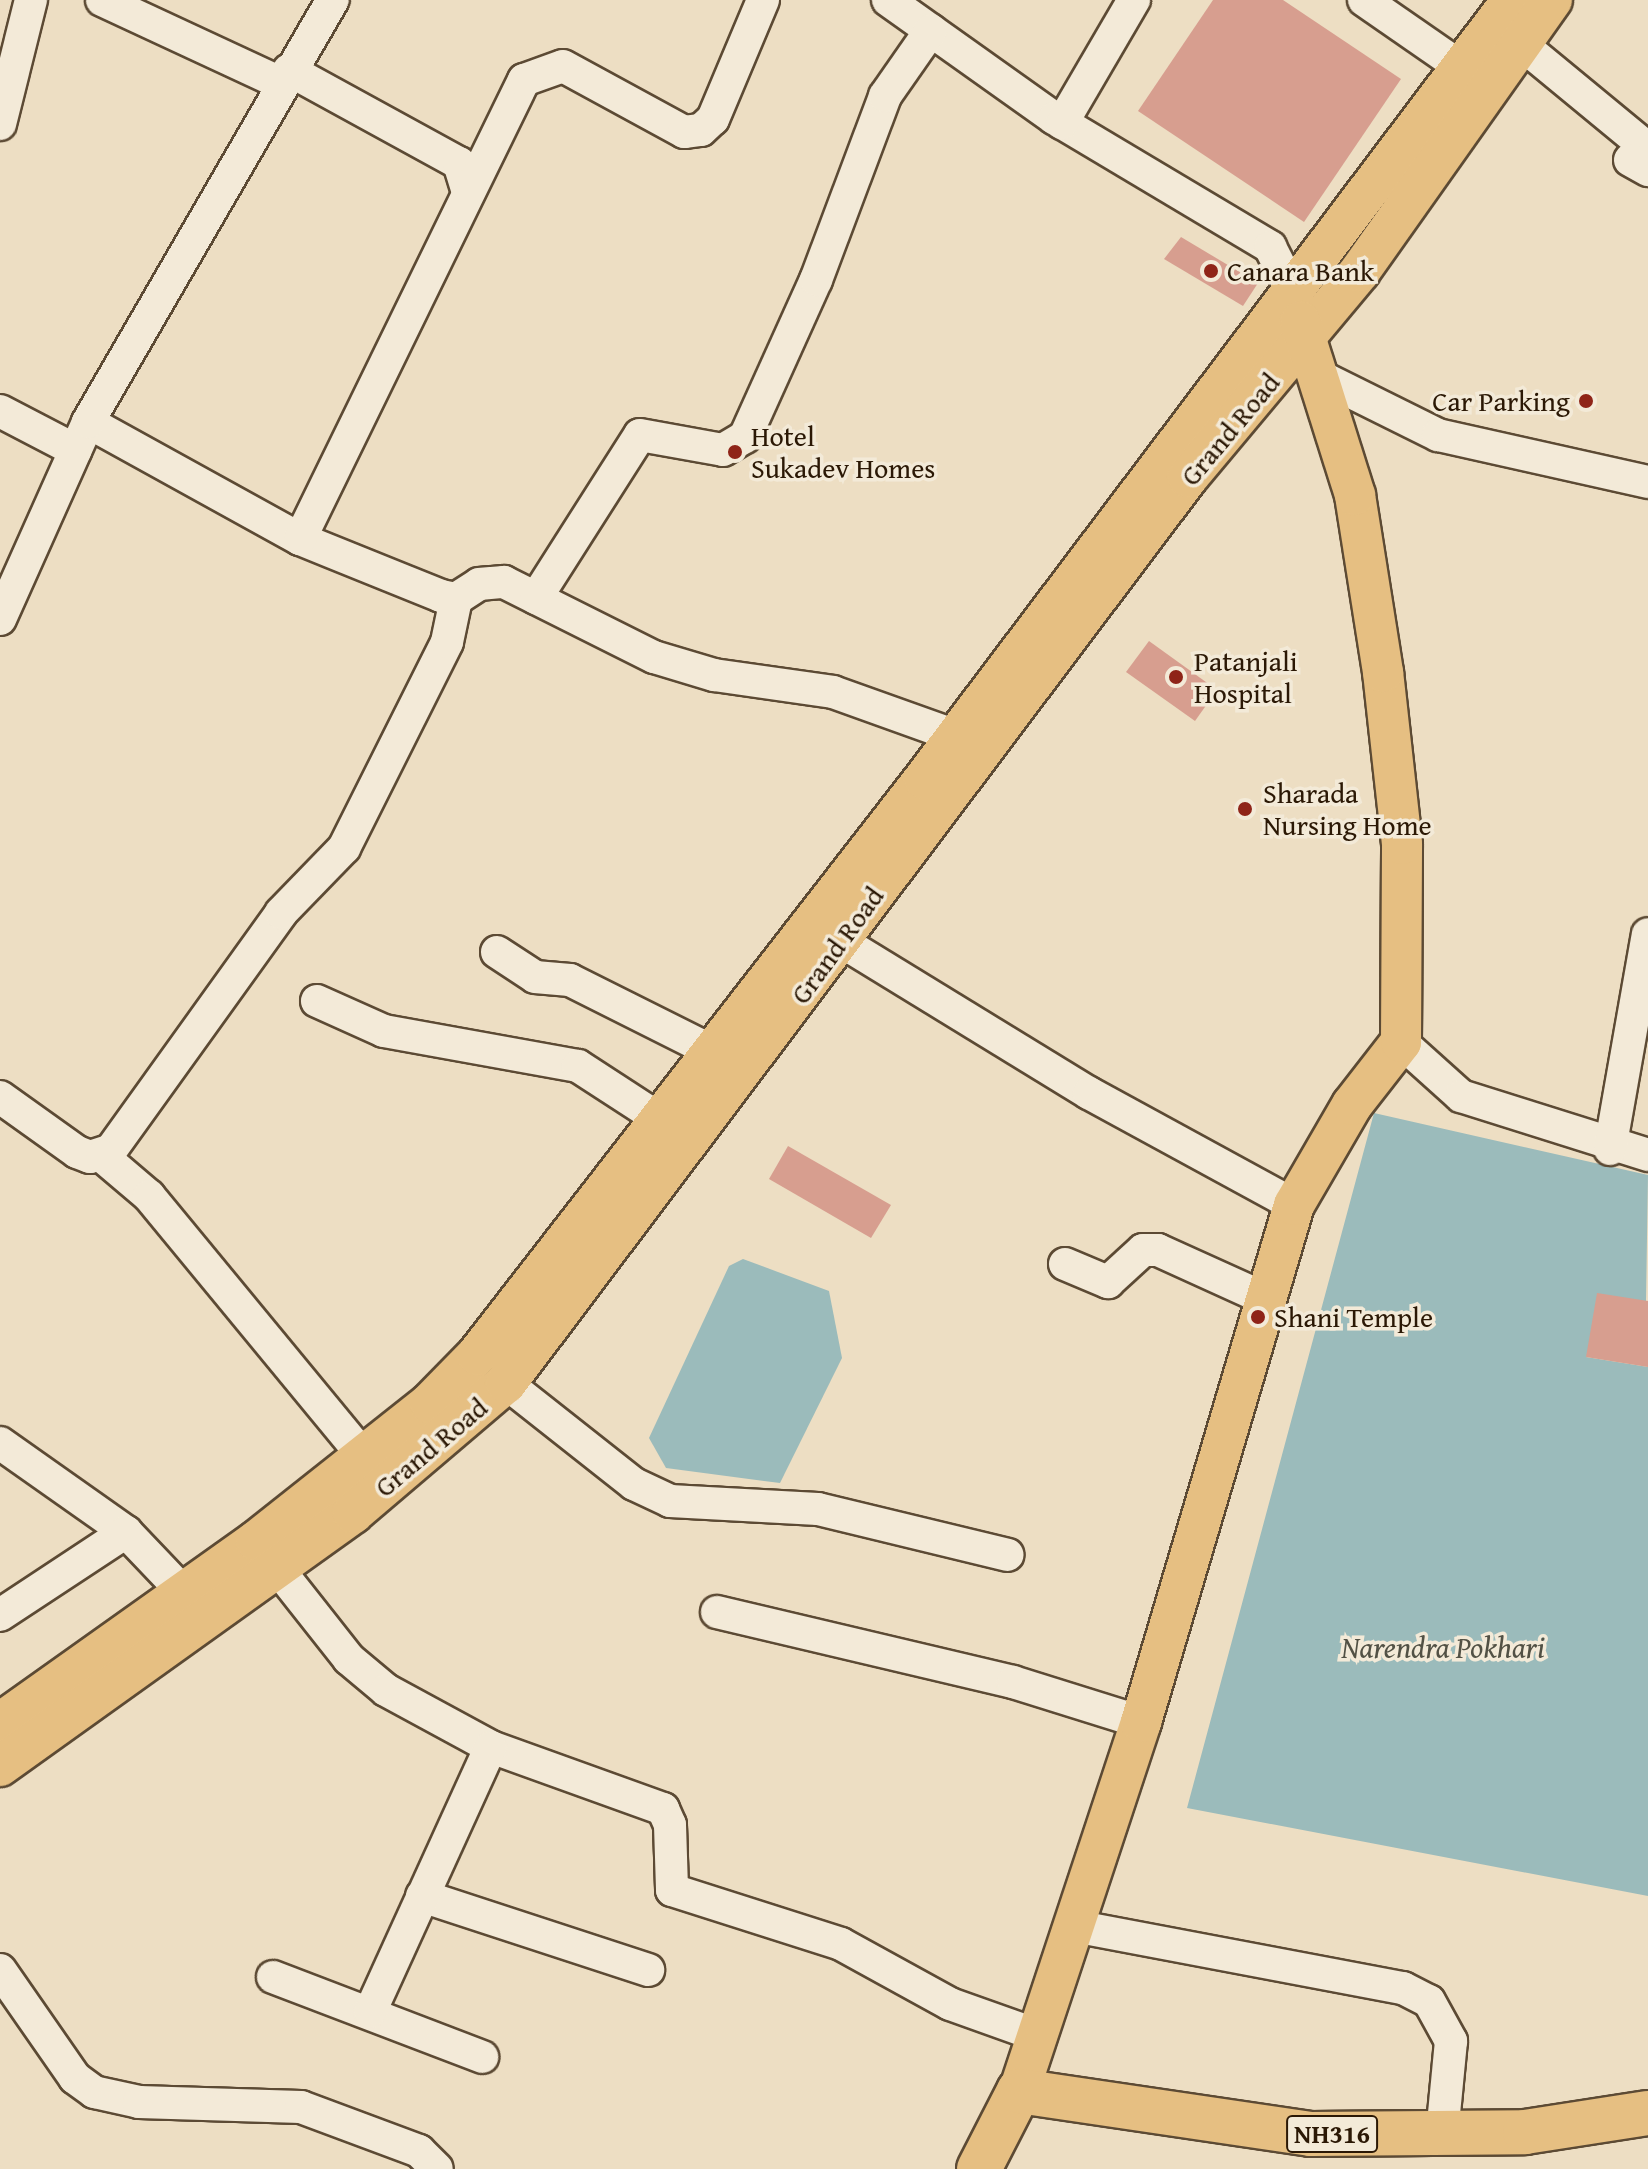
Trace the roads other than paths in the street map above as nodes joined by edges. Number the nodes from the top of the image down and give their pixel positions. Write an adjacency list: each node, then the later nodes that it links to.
1 (31, 0): 15 (street)
2 (102, 0): 13 (street)
3 (333, 0): 13 (street)
4 (763, 0): 17 (street)
5 (888, 0): 10 (street)
6 (1134, 0): 14 (street)
7 (1364, 0): 12 (street)
8 (1512, 0): 12 (main road, Grand Road)
9 (1552, 0): 11 (main road, Grand Road)
10 (931, 30): 14 (street); 24 (street)
11 (1521, 44): 16 (street); 19 (main road, Grand Road)
12 (1465, 70): 18 (main road, Grand Road)
13 (285, 77): 17 (street); 21 (street)
14 (1062, 123): 18 (street)
15 (0, 124)
16 (1640, 158)
17 (467, 189): 23 (street)
18 (1293, 292): 19 (main road); 27 (main road, Grand Road)
19 (1309, 356): 22 (street); 28 (main road, Grand Road); 32 (main road)
20 (0, 411): 21 (street)
21 (81, 436): 23 (street); 26 (street)
22 (1648, 482)
23 (300, 539): 25 (street)
24 (536, 598): 25 (street); 27 (street)
25 (456, 599): 38 (street)
26 (0, 619)
27 (956, 736): 33 (main road, Grand Road)
28 (839, 940): 39 (street); 42 (main road, Grand Road)
29 (1647, 942): 36 (street)
30 (497, 952): 33 (street)
31 (317, 1001): 35 (street)
32 (1401, 1042): 36 (street); 39 (main road)
33 (714, 1052): 35 (main road, Grand Road)
34 (0, 1097): 38 (street)
35 (661, 1120): 44 (main road, Grand Road)
36 (1610, 1149): 37 (street)
37 (1648, 1155)
38 (102, 1156): 44 (street)
39 (1294, 1205): 41 (main road)
40 (1065, 1264): 41 (street)
41 (1266, 1299): 51 (main road)
42 (506, 1383): 46 (main road, Grand Road); 47 (street)
43 (0, 1443): 45 (street)
44 (364, 1457): 46 (main road, Grand Road)
45 (126, 1532): 48 (street); 50 (street)
46 (267, 1554): 48 (main road, Grand Road); 53 (street); 54 (main road, Grand Road)
47 (1008, 1555)
48 (185, 1594): 52 (main road, Grand Road)
49 (717, 1612): 51 (street)
50 (0, 1615)
51 (1141, 1722): 56 (main road)
52 (0, 1723)
53 (491, 1747): 55 (street); 61 (street)
54 (0, 1766)
55 (422, 1896): 58 (street); 60 (street)
56 (1074, 1926): 61 (main road); 65 (street)
57 (0, 1970): 66 (street)
58 (648, 1970)
59 (273, 1977): 60 (street)
60 (370, 2012): 62 (street)
61 (1037, 2035): 63 (main road)
62 (482, 2057)
63 (1019, 2091): 65 (highway, NH316); 67 (highway)
64 (1648, 2113): 65 (highway, NH316)
65 (1442, 2134)
66 (437, 2169)
67 (979, 2169)

